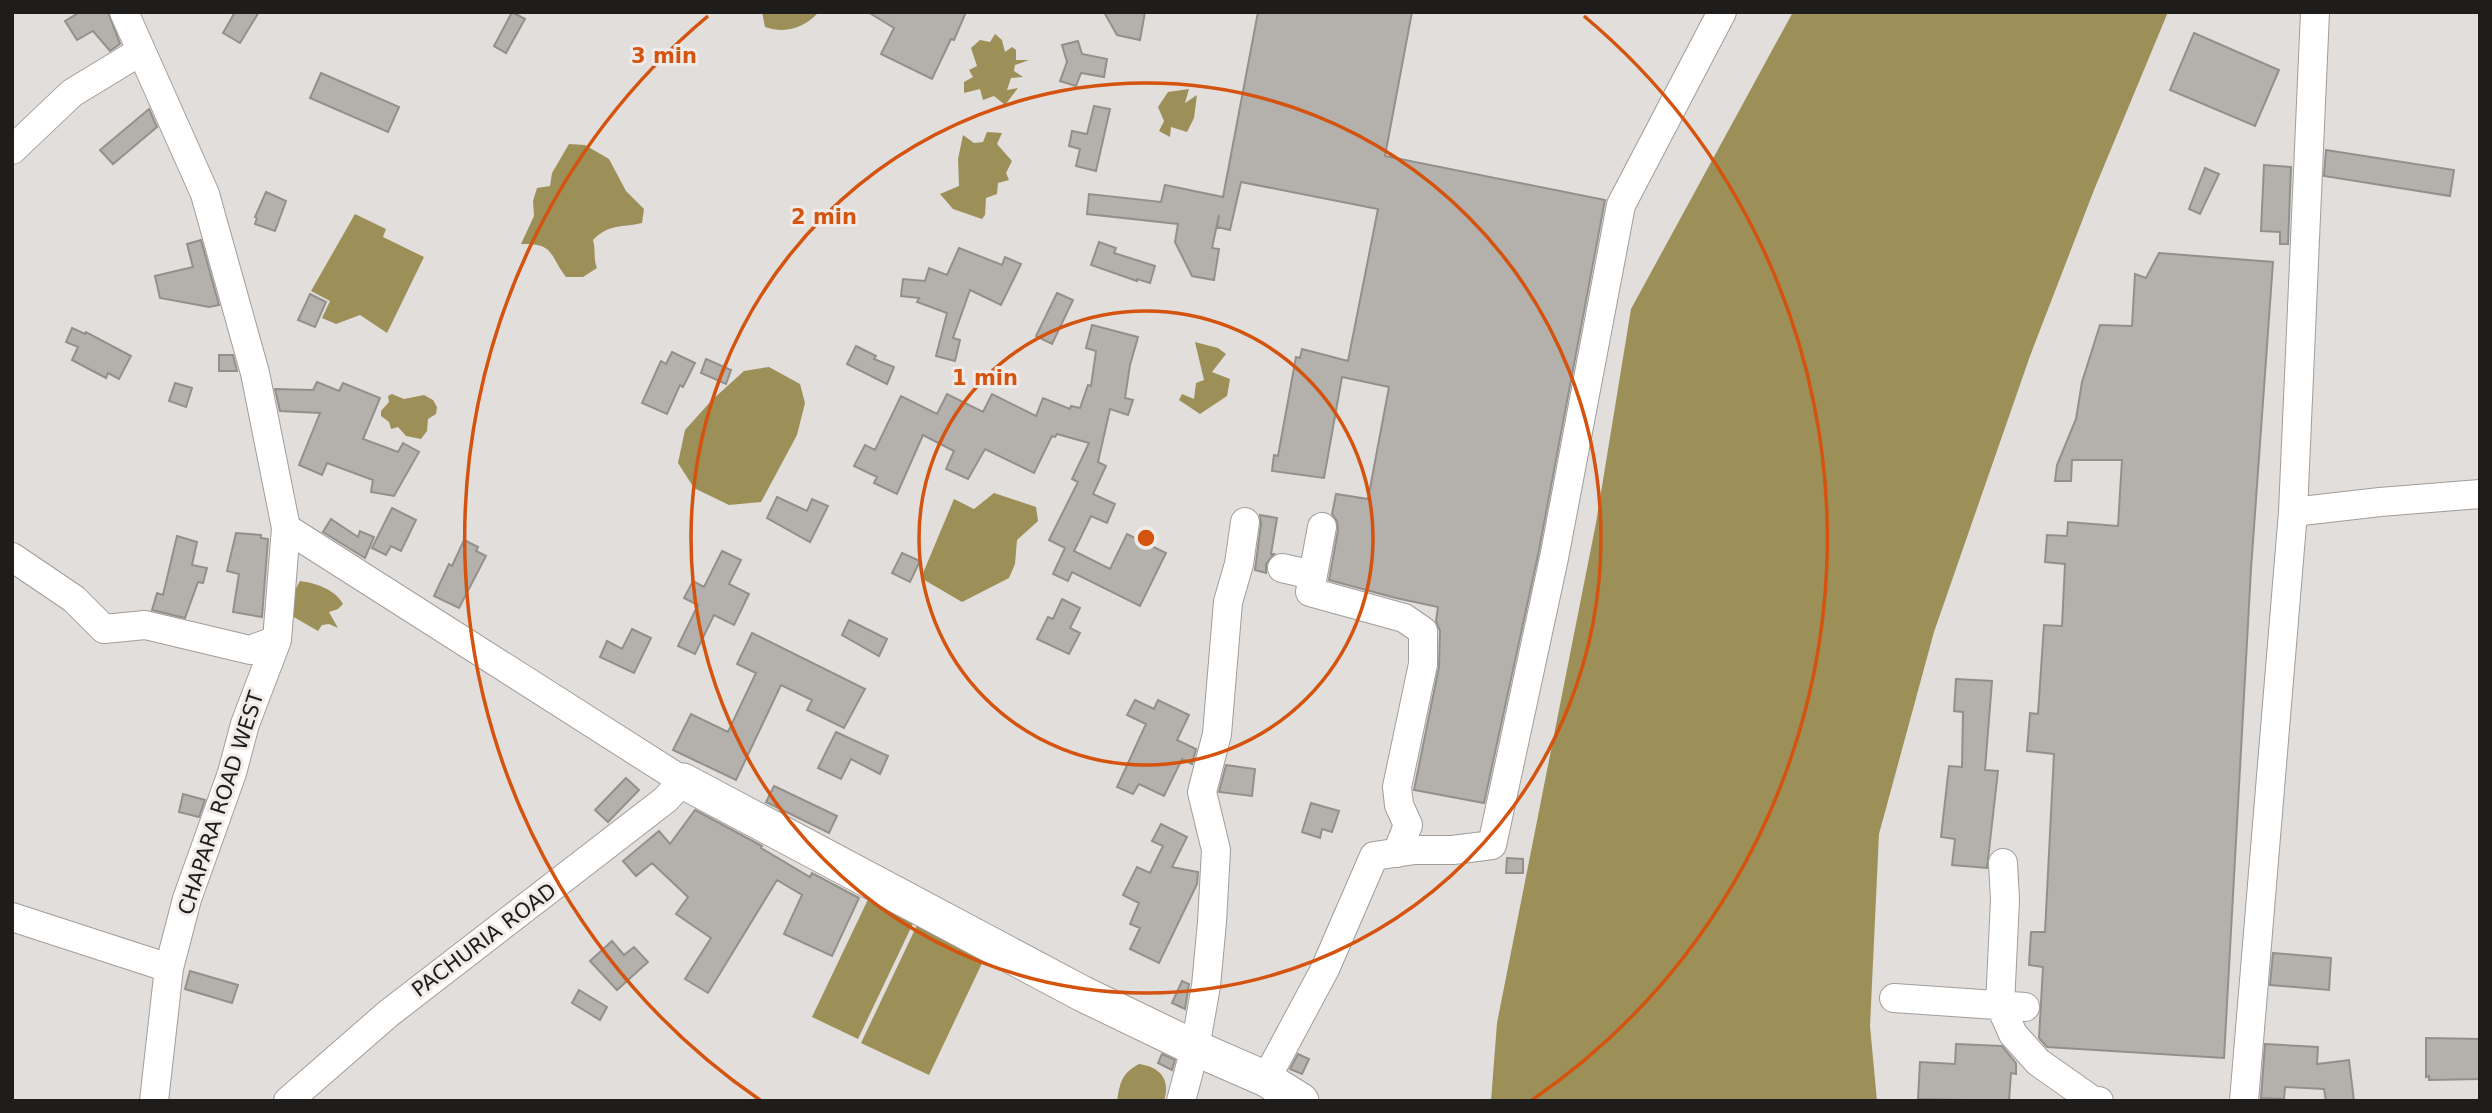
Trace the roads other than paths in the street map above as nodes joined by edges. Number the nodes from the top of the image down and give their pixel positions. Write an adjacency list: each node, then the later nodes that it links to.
1 (124, 12): 4 (street, CHAPARA ROAD WEST)
2 (1723, 12): 16 (street)
3 (2315, 12): 7 (street)
4 (141, 51): 5 (street); 10 (street, CHAPARA ROAD WEST)
5 (12, 150)
6 (2480, 494): 7 (street)
7 (2293, 512): 29 (street)
8 (1245, 523): 22 (street)
9 (1322, 527): 13 (street)
10 (286, 528): 14 (street, CHAPARA ROAD WEST); 15 (street)
11 (12, 558): 14 (street)
12 (1282, 568): 13 (street)
13 (1313, 575): 16 (street)
14 (277, 640): 19 (street, CHAPARA ROAD WEST)
15 (683, 781): 22 (main road); 25 (street, PACHURIA ROAD)
16 (1396, 853): 23 (street)
17 (2004, 863): 21 (street)
18 (12, 917): 19 (street)
19 (169, 968): 24 (street, CHAPARA ROAD WEST)
20 (1894, 998): 21 (street)
21 (2013, 1006): 28 (street)
22 (1195, 1048): 23 (main road); 26 (street)
23 (1266, 1079): 27 (main road)
24 (154, 1101)
25 (288, 1101)
26 (1181, 1101)
27 (1301, 1101)
28 (2099, 1101)
29 (2244, 1101)

